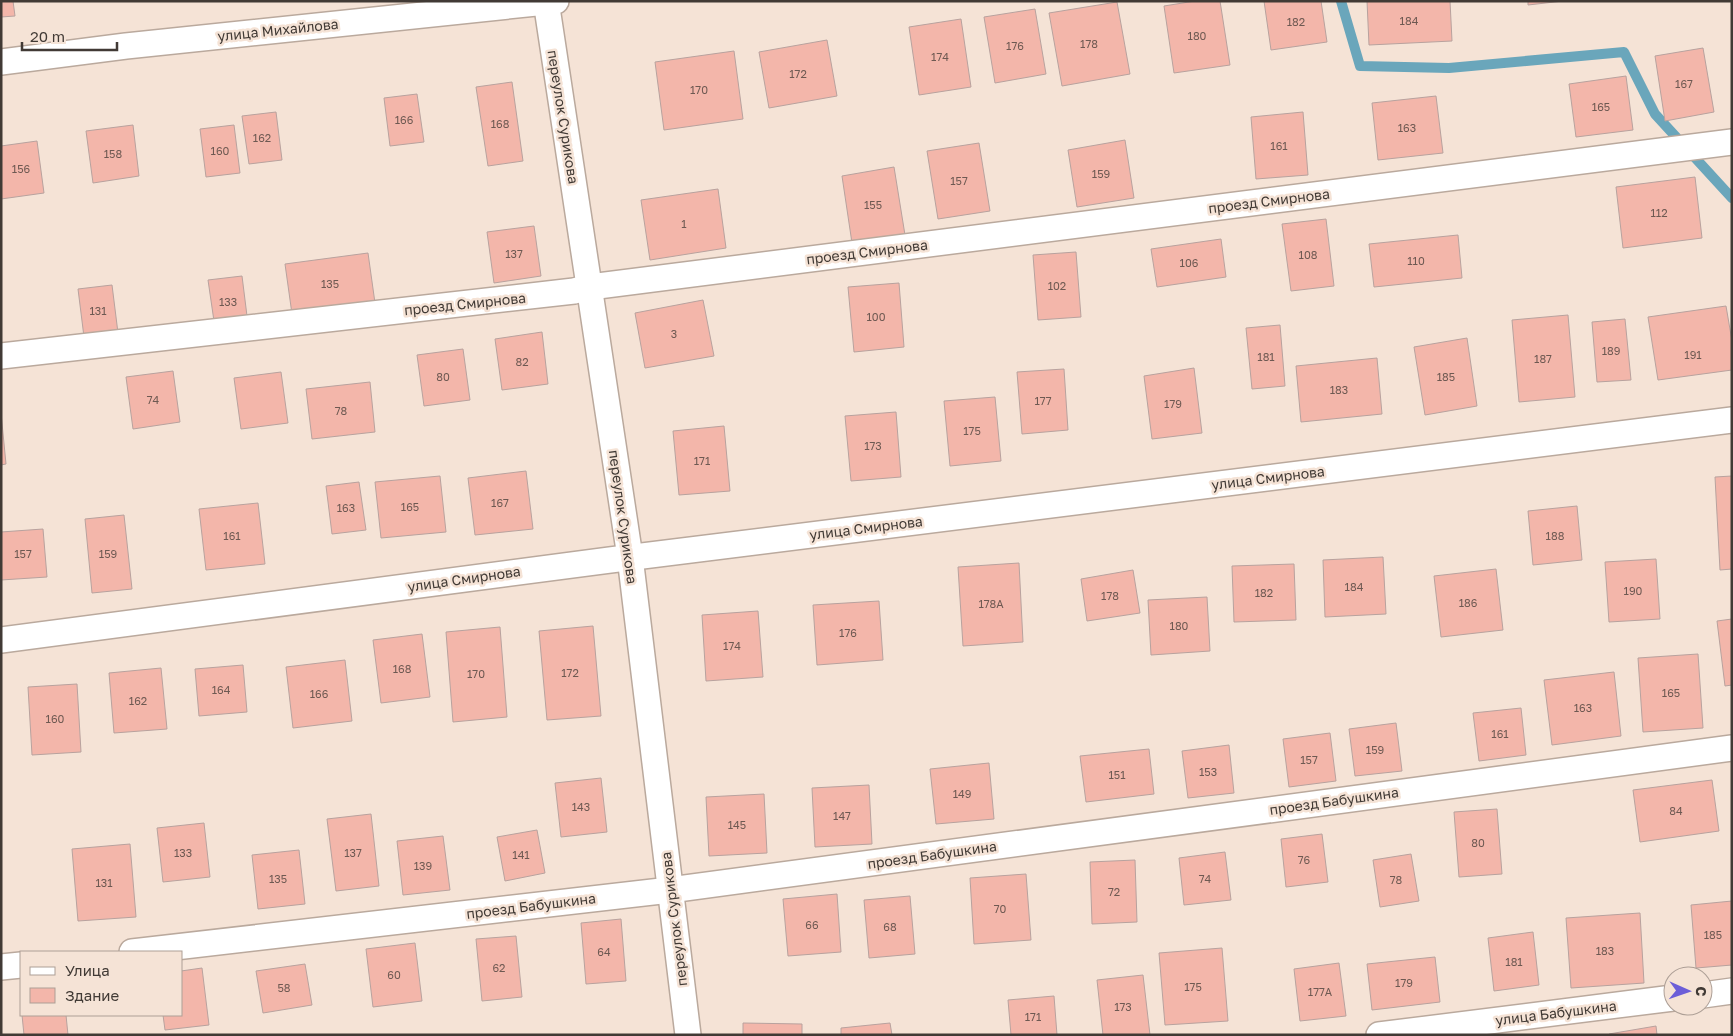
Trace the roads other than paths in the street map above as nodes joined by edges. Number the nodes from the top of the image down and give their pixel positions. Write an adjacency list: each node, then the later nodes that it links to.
1 (549, 2): 2 (street, улица Михайлова); 4 (street, переулок Сурикова)
2 (1, 62)
3 (1732, 142): 4 (street, проезд Смирнова)
4 (590, 287): 5 (street, проезд Смирнова); 7 (street, переулок Сурикова)
5 (1, 356)
6 (1732, 420): 7 (street, улица Смирнова)
7 (630, 557): 8 (street, улица Смирнова); 10 (street, переулок Сурикова)
8 (1, 640)
9 (1732, 748): 10 (street, проезд Бабушкина)
10 (670, 890): 11 (street, проезд Бабушкина); 17 (street, переулок Сурикова)
11 (141, 951)
12 (20, 965): 13 (street)
13 (1, 968)
14 (1732, 991): 15 (street)
15 (1713, 993)
16 (1663, 999): 18 (street, улица Бабушкина)
17 (688, 1035)
18 (1379, 1035)

